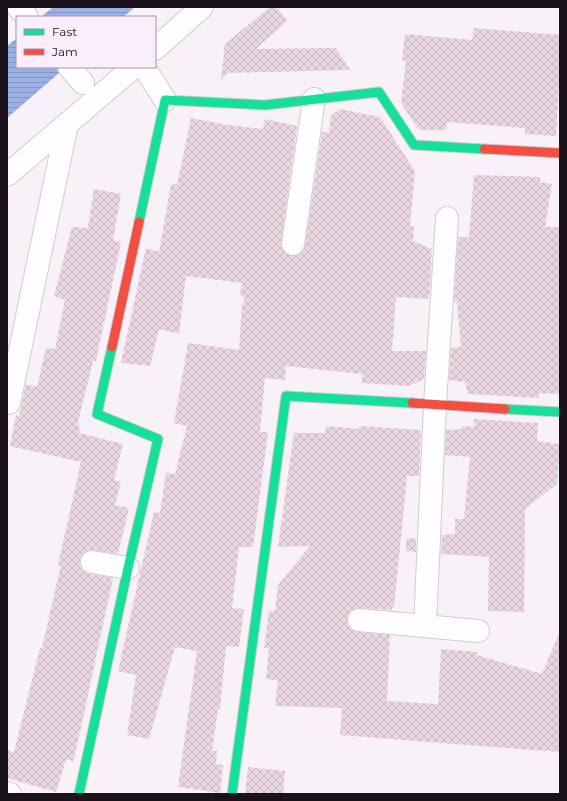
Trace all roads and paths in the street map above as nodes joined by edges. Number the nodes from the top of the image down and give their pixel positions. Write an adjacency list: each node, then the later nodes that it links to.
1 (11, 7): 4 (street)
2 (18, 7): 5 (street)
3 (202, 7): 6 (street)
4 (7, 10)
5 (25, 16)
6 (156, 48)
7 (133, 68): 11 (street)
8 (145, 68): 10 (street)
9 (314, 99): 10 (street); 12 (street); 15 (street)
10 (165, 100): 20 (street)
11 (67, 124): 13 (street); 16 (street)
12 (560, 153)
13 (7, 175)
14 (447, 218): 17 (street)
15 (293, 244)
16 (9, 403)
17 (435, 405): 18 (street); 22 (street); 27 (street)
18 (560, 412)
19 (92, 562): 20 (street)
20 (128, 568): 26 (street)
21 (359, 620): 22 (street)
22 (424, 626): 23 (street)
23 (478, 631)
24 (7, 793): 25 (street)
25 (10, 794)
26 (79, 794)
27 (232, 794)

